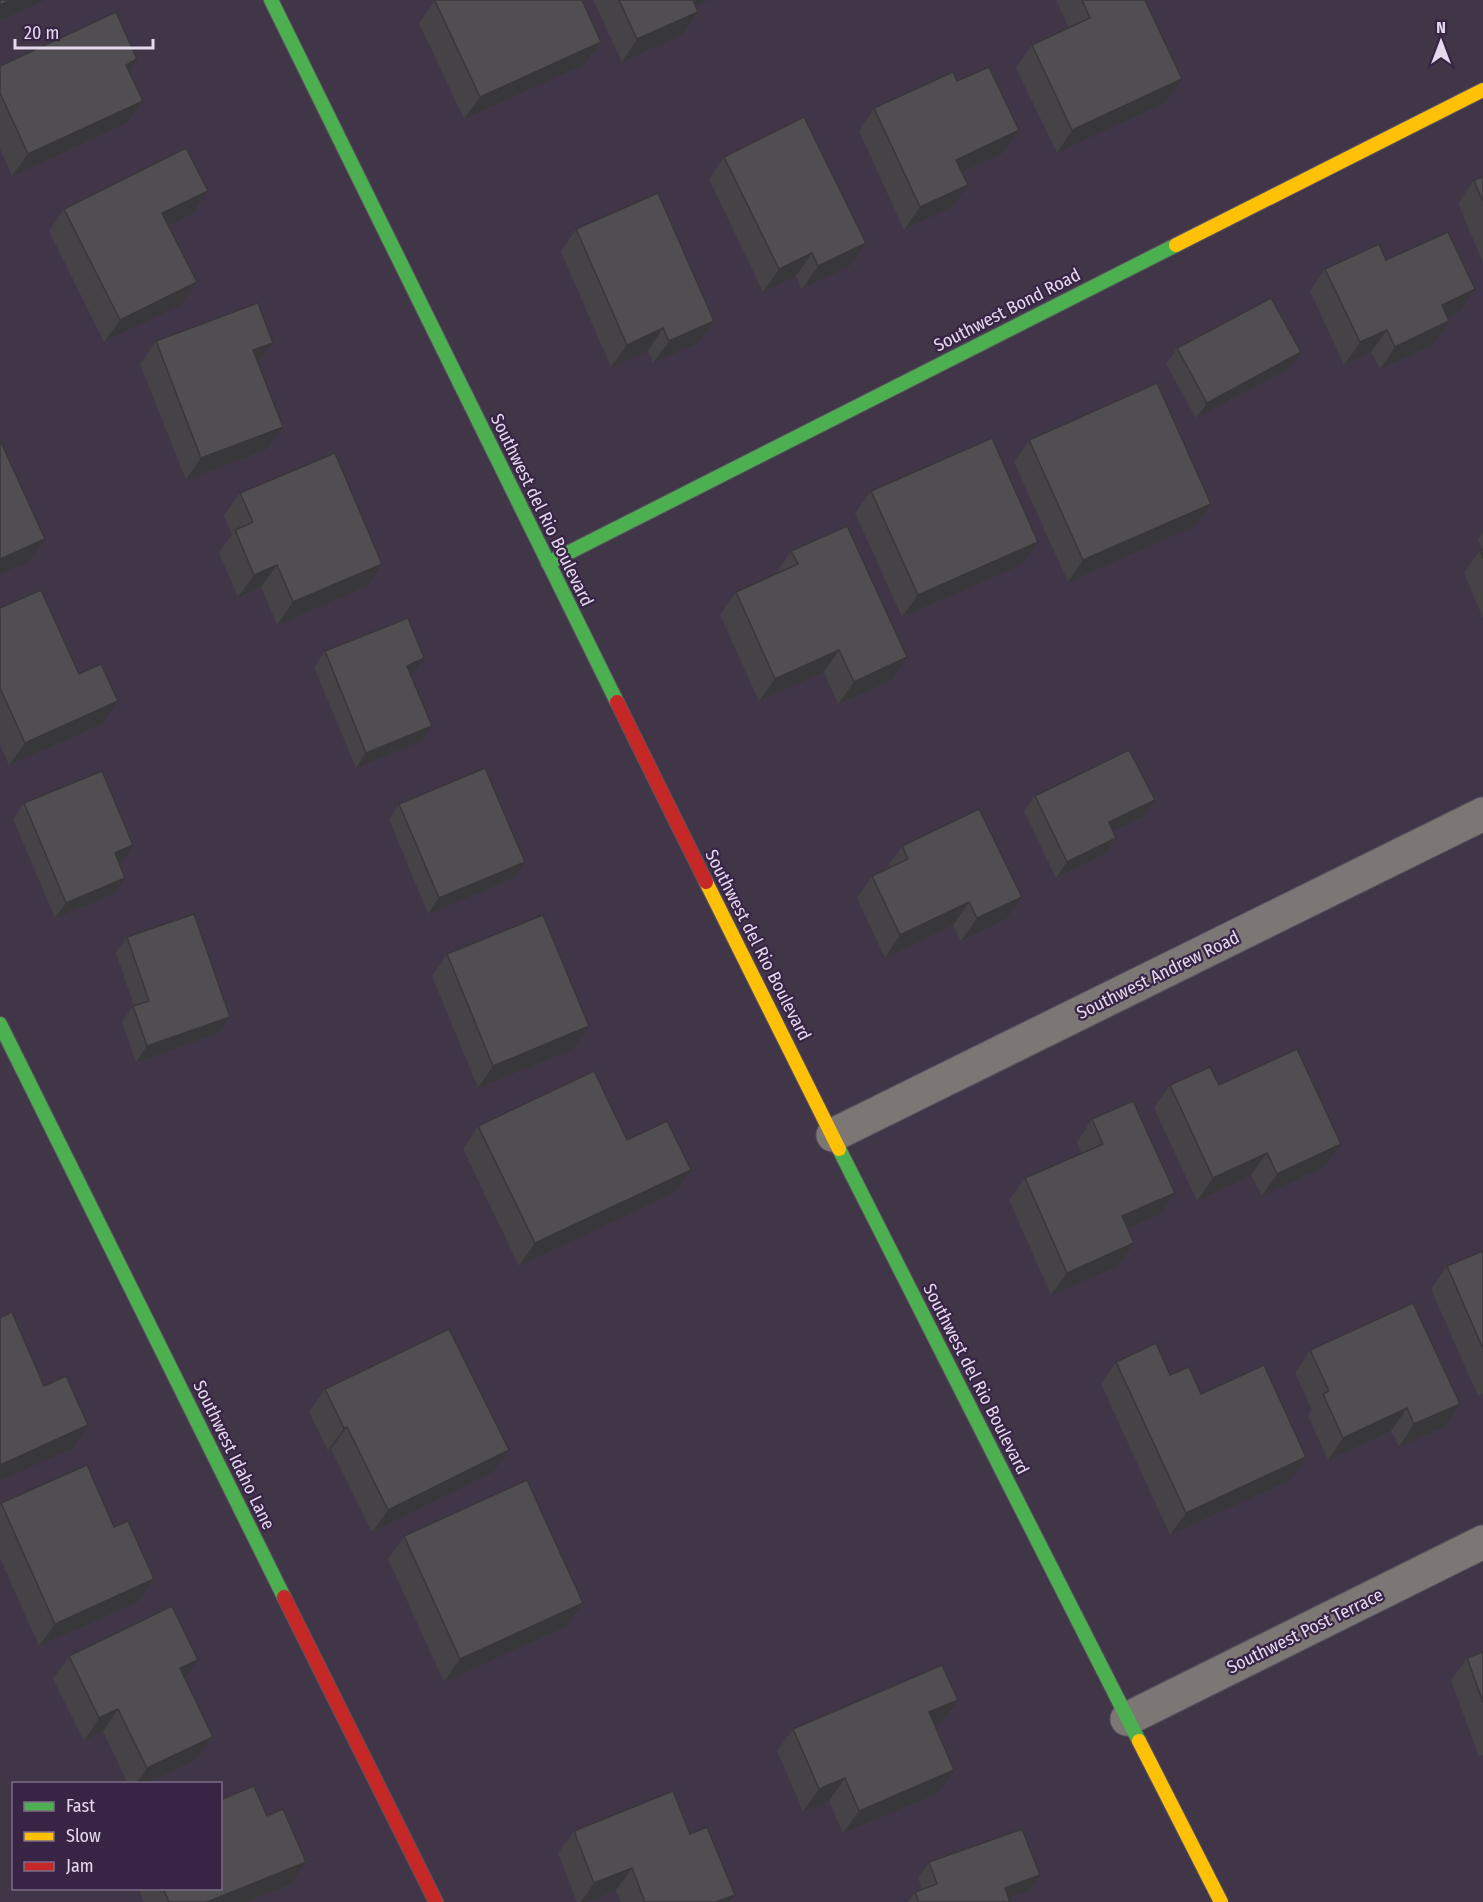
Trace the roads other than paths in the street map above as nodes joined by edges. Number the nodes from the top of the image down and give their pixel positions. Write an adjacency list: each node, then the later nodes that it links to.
1 (272, 0): 3 (street, Southwest del Rio Boulevard)
2 (1483, 90): 3 (street, Southwest Bond Road)
3 (548, 562): 6 (street, Southwest del Rio Boulevard)
4 (1483, 814): 6 (street, Southwest Andrew Road)
5 (0, 1024): 9 (street, Southwest Idaho Lane)
6 (833, 1136): 8 (street, Southwest del Rio Boulevard)
7 (1483, 1542): 8 (street, Southwest Post Terrace)
8 (1127, 1719): 10 (street, Southwest del Rio Boulevard)
9 (436, 1902)
10 (1221, 1902)

